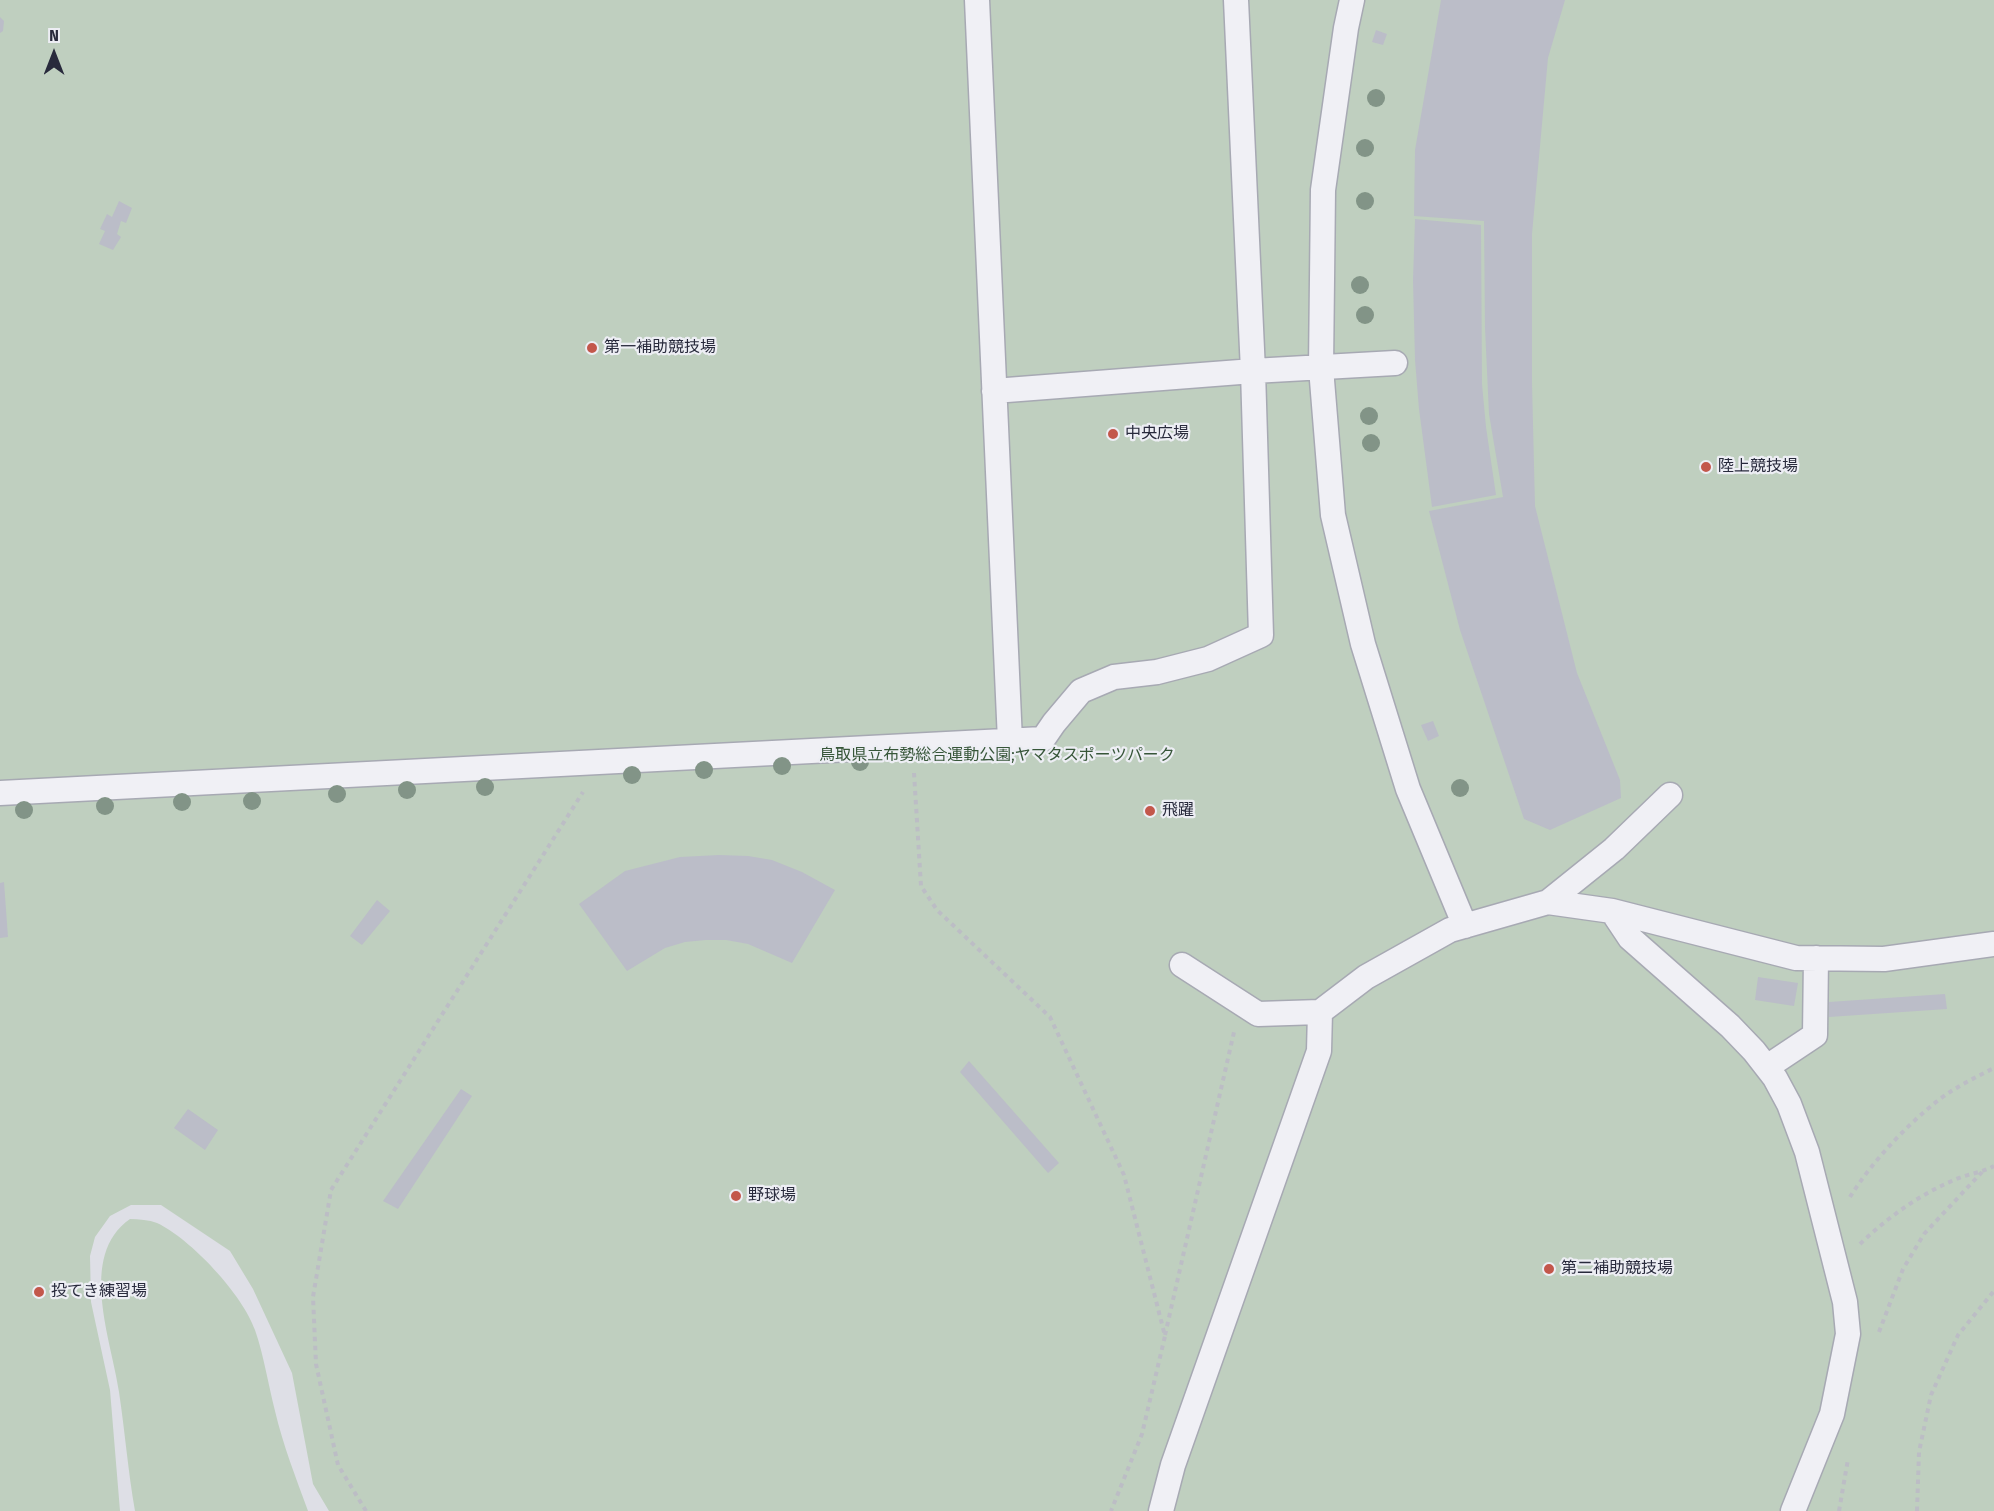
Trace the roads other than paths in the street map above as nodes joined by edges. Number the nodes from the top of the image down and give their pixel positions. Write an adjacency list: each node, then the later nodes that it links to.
1 (977, 0): 7 (street)
2 (1236, 0): 6 (street)
3 (1352, 0): 5 (street)
4 (1395, 363): 5 (street)
5 (1321, 368): 6 (street); 13 (street)
6 (1253, 371): 7 (street); 8 (street)
7 (994, 391): 8 (street)
8 (1010, 741): 9 (street)
9 (0, 793)
10 (1670, 795): 11 (street)
11 (1548, 902): 12 (street); 13 (street)
12 (1612, 911): 15 (street); 18 (street)
13 (1465, 927): 17 (street)
14 (1994, 944): 15 (street)
15 (1816, 958): 18 (street)
16 (1182, 965): 17 (street)
17 (1320, 1012): 19 (street)
18 (1767, 1067): 20 (street)
19 (1161, 1511)
20 (1793, 1511)

